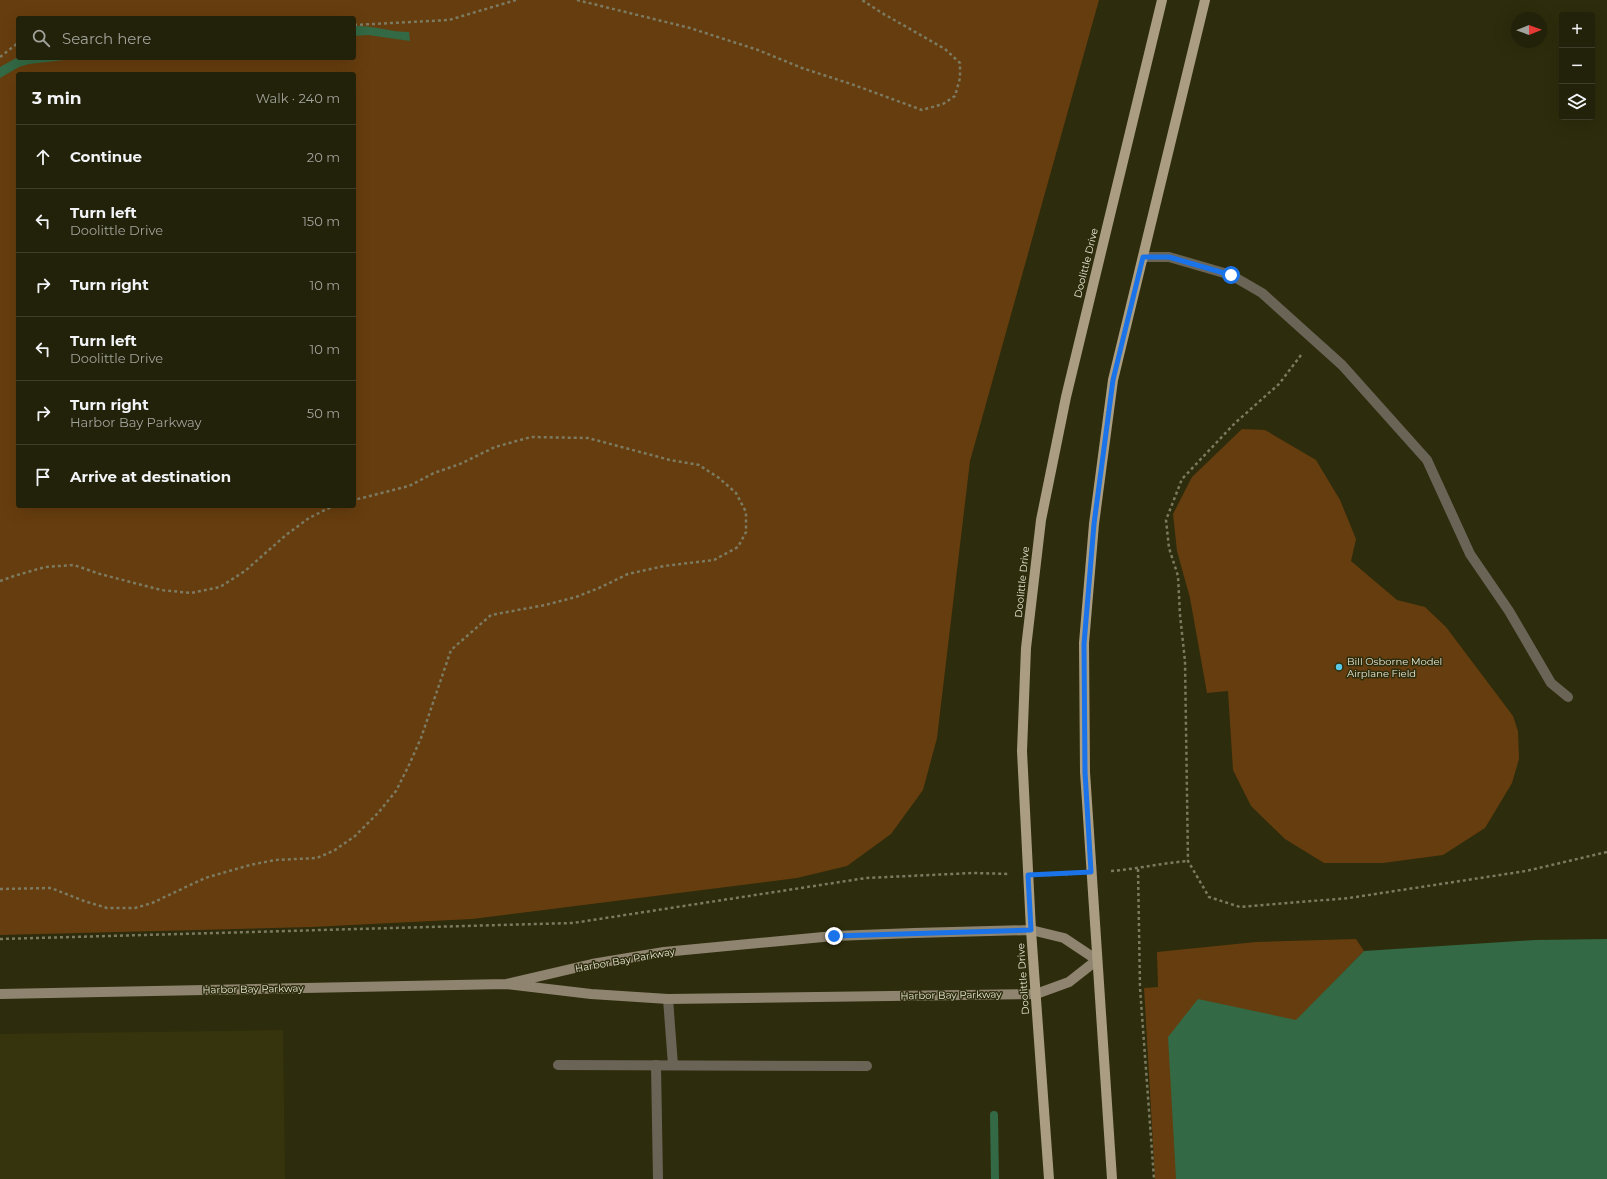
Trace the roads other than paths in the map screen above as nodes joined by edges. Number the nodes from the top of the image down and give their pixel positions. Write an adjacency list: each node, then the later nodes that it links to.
1 (1162, 0): 5 (main road, Doolittle Drive)
2 (1205, 0): 3 (main road)
3 (1143, 257): 4 (lane); 6 (main road)
4 (1568, 697)
5 (1031, 930): 6 (main road, Harbor Bay Parkway); 7 (main road, Harbor Bay Parkway); 9 (main road, Doolittle Drive)
6 (1097, 960): 9 (main road, Harbor Bay Parkway); 17 (main road)
7 (506, 984): 8 (main road, Harbor Bay Parkway); 10 (main road, Harbor Bay Parkway)
8 (0, 994)
9 (1036, 994): 10 (main road, Harbor Bay Parkway); 16 (main road, Doolittle Drive)
10 (668, 999): 13 (lane)
11 (558, 1065): 12 (lane)
12 (656, 1065): 13 (lane); 15 (lane)
13 (673, 1066): 14 (lane)
14 (867, 1066)
15 (658, 1179)
16 (1049, 1179)
17 (1112, 1179)

